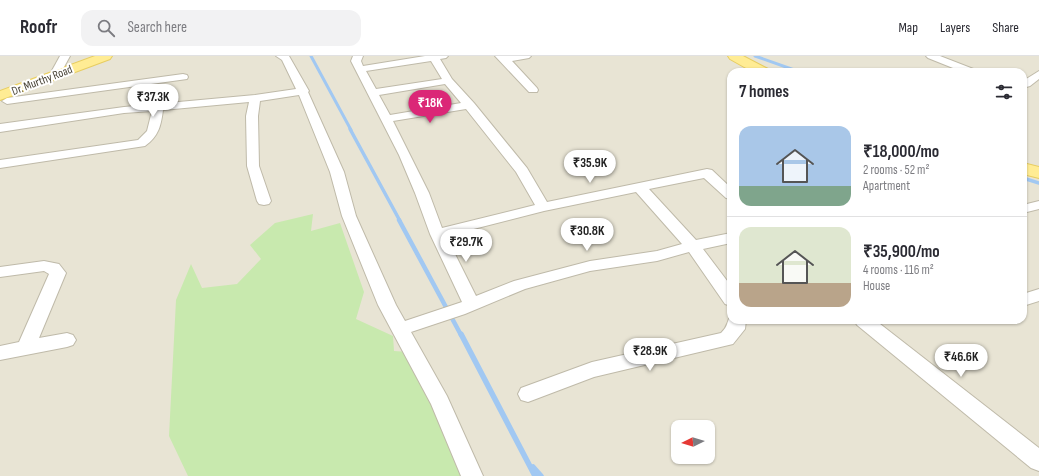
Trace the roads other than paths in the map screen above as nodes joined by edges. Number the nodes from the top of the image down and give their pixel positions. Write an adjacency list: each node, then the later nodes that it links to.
1 (65, 56): 14 (street)
2 (106, 56): 14 (main road, Dr. Murthy Road)
3 (281, 56): 19 (street)
4 (358, 56): 12 (street)
5 (437, 56): 12 (street); 16 (street)
6 (526, 56): 9 (street)
7 (734, 56): 10 (main road)
8 (932, 56): 11 (street)
9 (502, 58): 18 (street)
10 (756, 68)
11 (962, 68)
12 (360, 69): 20 (street)
13 (1039, 74): 17 (street)
14 (54, 76): 21 (main road, Dr. Murthy Road)
15 (183, 77): 21 (street)
16 (448, 81): 20 (street); 24 (street)
17 (1027, 83)
18 (533, 90)
19 (304, 91): 22 (street); 47 (street)
20 (374, 93): 26 (street)
21 (7, 96): 25 (street)
22 (255, 98): 23 (street); 33 (street)
23 (158, 106): 27 (street); 28 (street)
24 (470, 106): 26 (street); 35 (street)
25 (0, 111)
26 (387, 120): 37 (street)
27 (0, 128)
28 (0, 164)
29 (1027, 169): 30 (main road)
30 (1039, 173)
31 (639, 187): 32 (street); 35 (street); 39 (street)
32 (727, 191)
33 (264, 201)
34 (1039, 205): 36 (street)
35 (543, 207): 37 (street)
36 (1027, 208)
37 (437, 234): 44 (street)
38 (727, 239): 39 (street)
39 (692, 246): 41 (street); 44 (street)
40 (0, 272): 49 (street)
41 (727, 294)
42 (1039, 295): 43 (street)
43 (1027, 299)
44 (465, 307): 47 (street)
45 (737, 324): 51 (street)
46 (868, 324): 52 (street)
47 (400, 329): 53 (street)
48 (67, 340): 49 (street)
49 (25, 349): 50 (street)
50 (0, 353)
51 (528, 394)
52 (1039, 461)
53 (472, 476)

